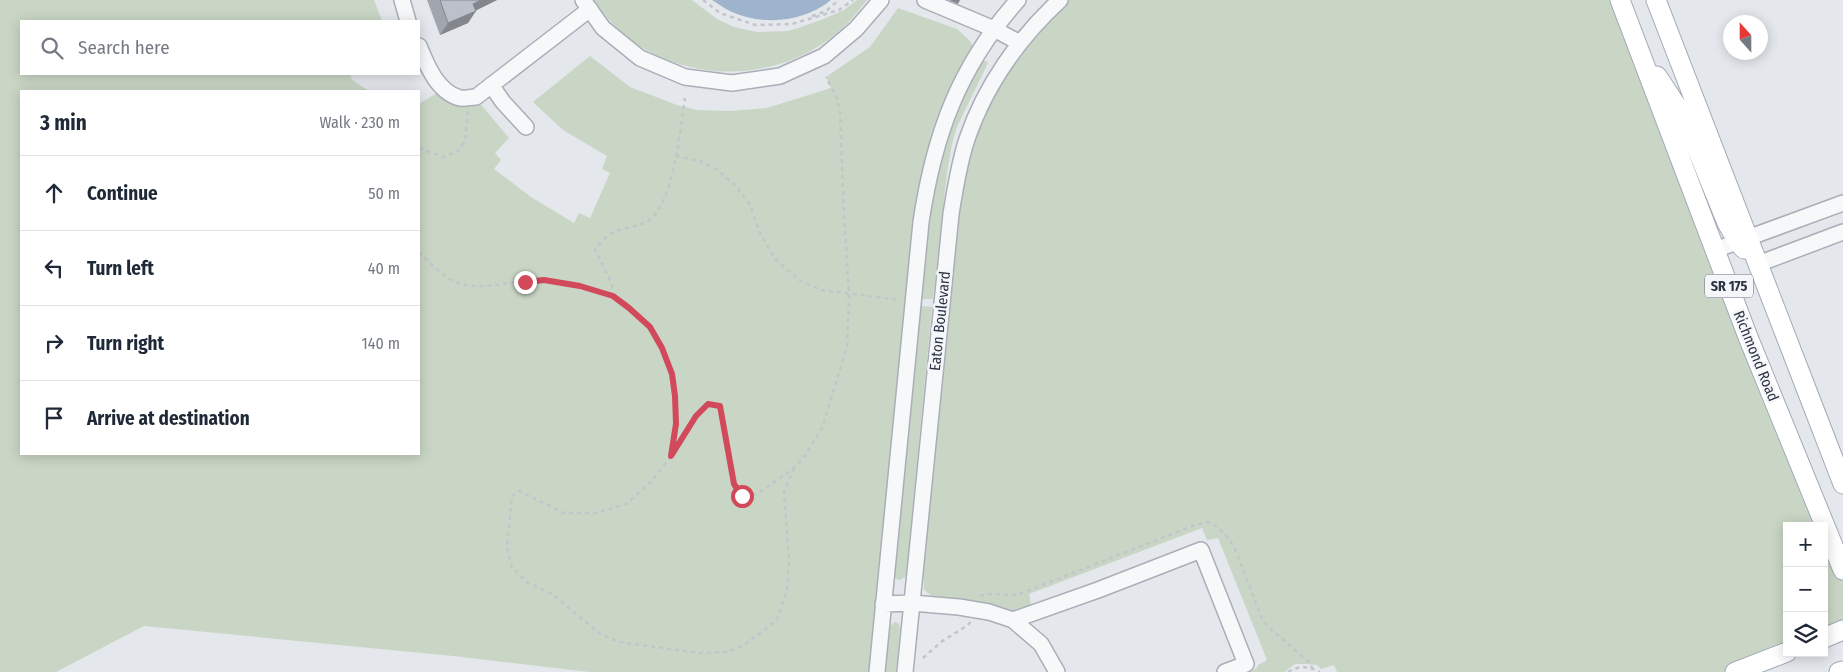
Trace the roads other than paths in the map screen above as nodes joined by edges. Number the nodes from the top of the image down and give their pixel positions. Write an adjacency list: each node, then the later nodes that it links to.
1 (402, 0): 10 (street)
2 (881, 0): 9 (street)
3 (1018, 0): 11 (street, Eaton Boulevard)
4 (1060, 0): 13 (street, Eaton Boulevard)
5 (1620, 0): 15 (main road, Richmond Road / SR 175)
6 (1643, 0): 12 (main road)
7 (1656, 0): 12 (main road)
8 (930, 1): 11 (street)
9 (587, 5): 16 (street)
10 (408, 20)
11 (994, 29): 13 (street); 25 (street, Eaton Boulevard)
12 (1670, 37): 20 (main road)
13 (1020, 43): 26 (street, Eaton Boulevard)
14 (420, 48): 16 (street)
15 (1638, 48): 20 (main road); 21 (main road, Richmond Road / SR 175)
16 (491, 85): 17 (street)
17 (526, 127)
18 (1843, 203): 20 (street)
19 (1843, 232): 22 (street)
20 (1743, 240): 21 (street); 22 (main road)
21 (1715, 250): 24 (main road, Richmond Road / SR 175)
22 (1758, 264): 23 (main road, SR 175)
23 (1843, 484)
24 (1843, 570)
25 (883, 604): 26 (street); 32 (street, Eaton Boulevard)
26 (912, 604): 27 (street); 33 (street, Eaton Boulevard)
27 (1013, 620): 34 (street); 35 (street)
28 (1843, 630): 29 (main road)
29 (1828, 636)
30 (1783, 654): 36 (main road)
31 (1843, 671): 37 (main road)
32 (877, 672)
33 (905, 672)
34 (1057, 672)
35 (1225, 672)
36 (1735, 672)
37 (1839, 672)

